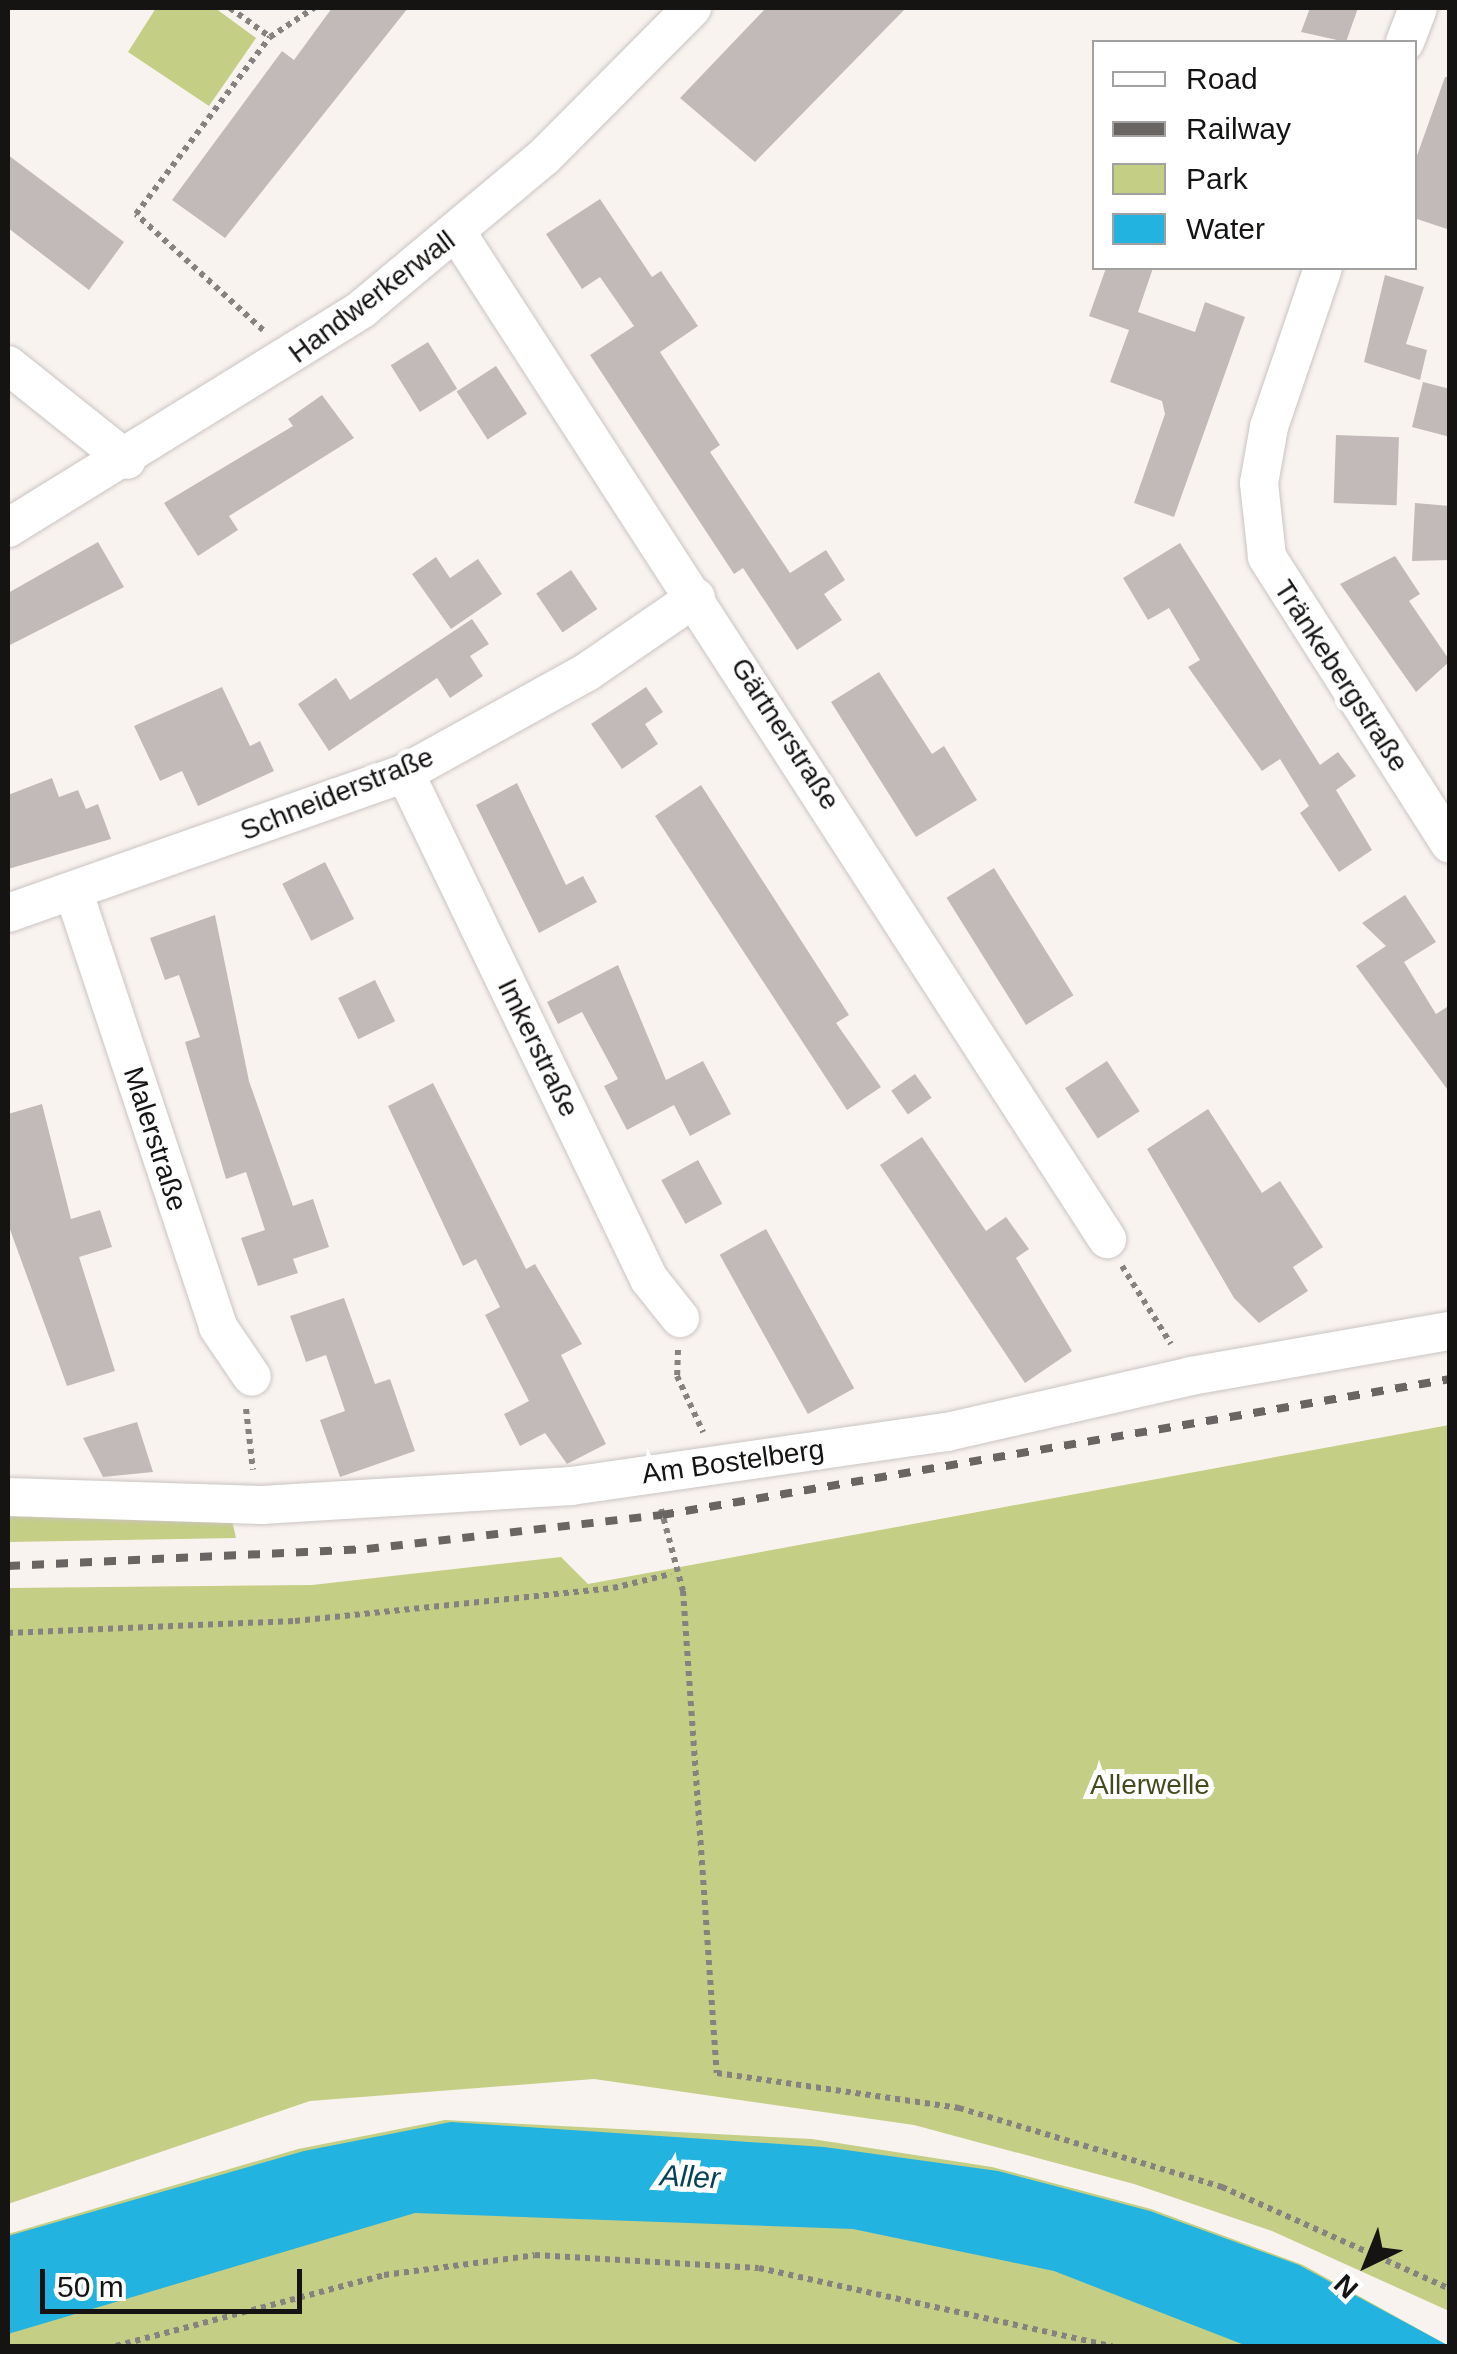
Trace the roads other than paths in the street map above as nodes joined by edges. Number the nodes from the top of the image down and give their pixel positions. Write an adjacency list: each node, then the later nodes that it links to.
1 (692, 8): 4 (street, Handwerkerwall)
2 (1418, 8): 3 (street)
3 (1407, 40)
4 (457, 233): 7 (street, Handwerkerwall); 9 (street, Gärtnerstraße)
5 (1322, 270): 11 (street, Tränkebergstraße)
6 (8, 365): 7 (street)
7 (127, 460): 8 (street, Handwerkerwall)
8 (8, 528)
9 (696, 596): 10 (street, Schneiderstraße); 14 (street, Gärtnerstraße)
10 (405, 773): 12 (street, Schneiderstraße); 15 (street, Imkerstraße)
11 (1450, 844)
12 (74, 894): 13 (street, Schneiderstraße); 17 (street, Malerstraße)
13 (8, 913)
14 (1107, 1238)
15 (680, 1318)
16 (1450, 1332): 18 (street, Am Bostelberg)
17 (252, 1377)
18 (8, 1498)

